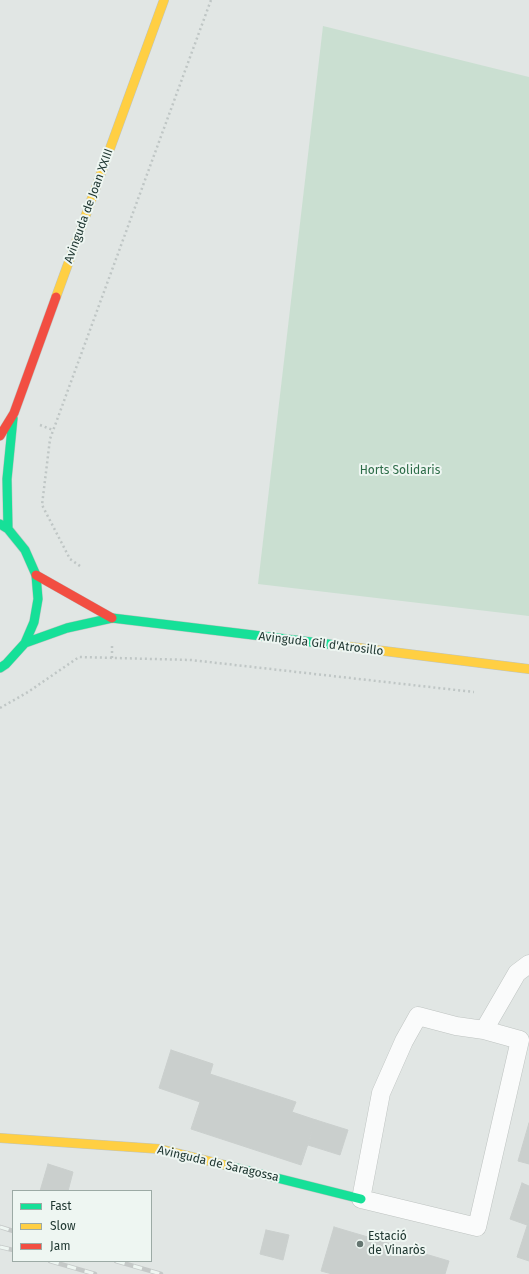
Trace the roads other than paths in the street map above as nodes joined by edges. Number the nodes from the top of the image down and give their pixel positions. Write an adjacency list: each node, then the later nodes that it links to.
1 (164, 0): 2 (street, Avinguda de Joan XXIII)
2 (14, 413): 3 (street, Avinguda de Joan XXIII); 4 (street, Avinguda de Joan XXIII)
3 (0, 436)
4 (4, 526): 5 (street)
5 (36, 575): 6 (street, Avinguda Gil d'Atrosillo); 7 (street)
6 (112, 618): 7 (street, Avinguda Gil d'Atrosillo); 9 (street, Avinguda Gil d'Atrosillo)
7 (25, 643): 8 (street)
8 (0, 668)
9 (529, 669)
10 (529, 964): 11 (lane)
11 (484, 1030): 13 (lane); 13 (lane)
12 (0, 1138): 13 (street, Avinguda de Saragossa)
13 (361, 1199)

